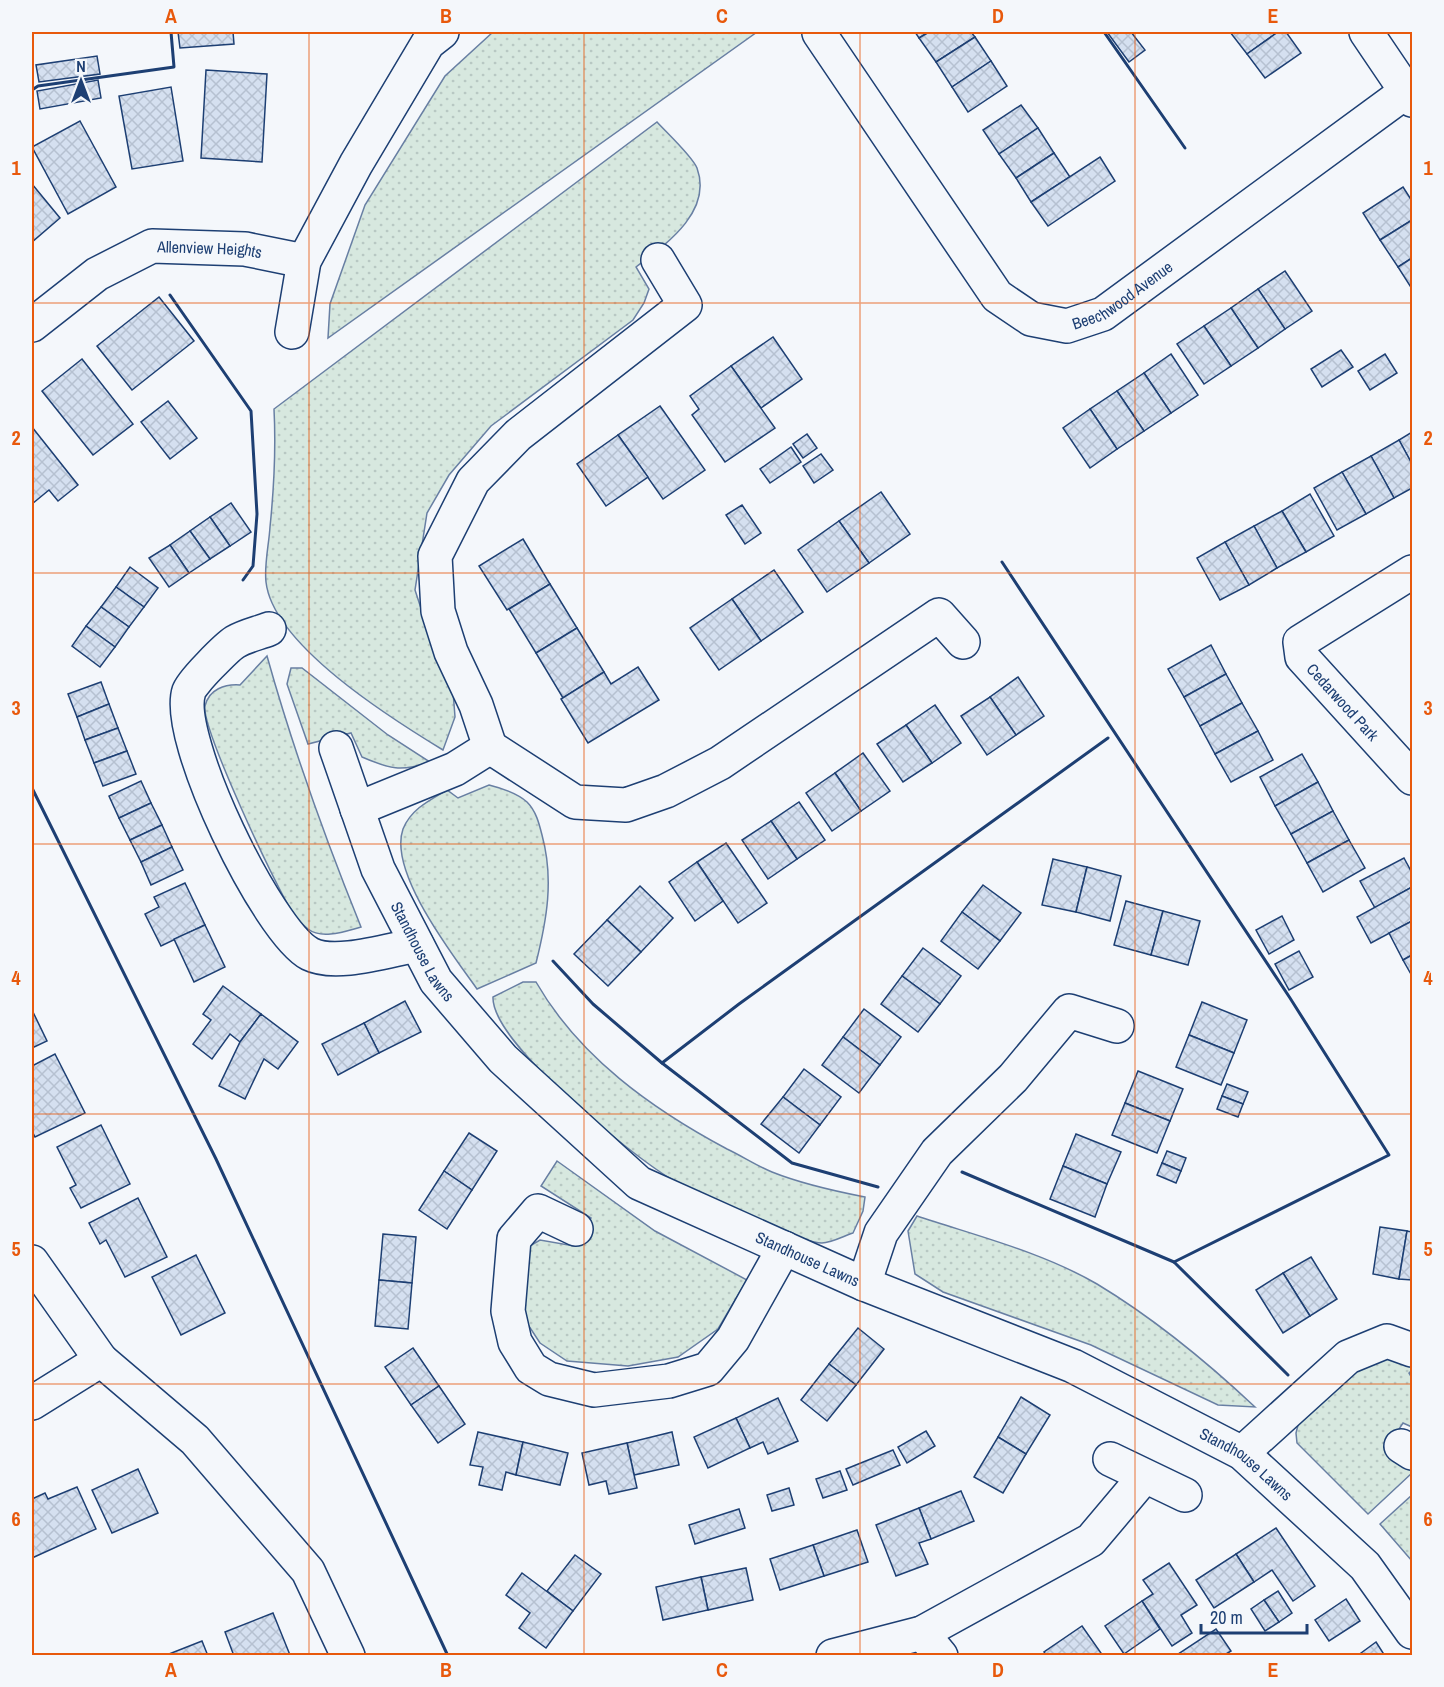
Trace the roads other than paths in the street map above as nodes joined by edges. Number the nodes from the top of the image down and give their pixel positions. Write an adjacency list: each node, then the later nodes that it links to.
1 (1366, 32): 4 (street)
2 (819, 33): 4 (street, Beechwood Avenue)
3 (429, 35): 6 (street)
4 (1410, 96)
5 (658, 260): 12 (street)
6 (304, 261): 7 (street, Allenview Heights); 8 (street)
7 (32, 326)
8 (292, 332)
9 (1413, 572): 14 (street, Cedarwood Park)
10 (270, 629): 16 (street)
11 (963, 642): 12 (street)
12 (490, 747): 15 (street)
13 (336, 748): 15 (street, Standhouse Lawns)
14 (1413, 778)
15 (357, 809): 16 (street, Standhouse Lawns)
16 (417, 945): 19 (street, Standhouse Lawns)
17 (1117, 1026): 21 (street)
18 (576, 1229): 19 (street)
19 (784, 1248): 21 (street, Standhouse Lawns)
20 (32, 1262): 23 (street)
21 (864, 1284): 25 (street, Standhouse Lawns)
22 (1413, 1350): 25 (street)
23 (101, 1360): 24 (street); 31 (street)
24 (32, 1403)
25 (1242, 1453): 29 (street, Standhouse Lawns)
26 (1110, 1459): 27 (street)
27 (1144, 1477): 28 (street); 30 (street)
28 (1185, 1495)
29 (1413, 1632)
30 (931, 1644): 32 (street)
31 (348, 1656)
32 (833, 1656)

